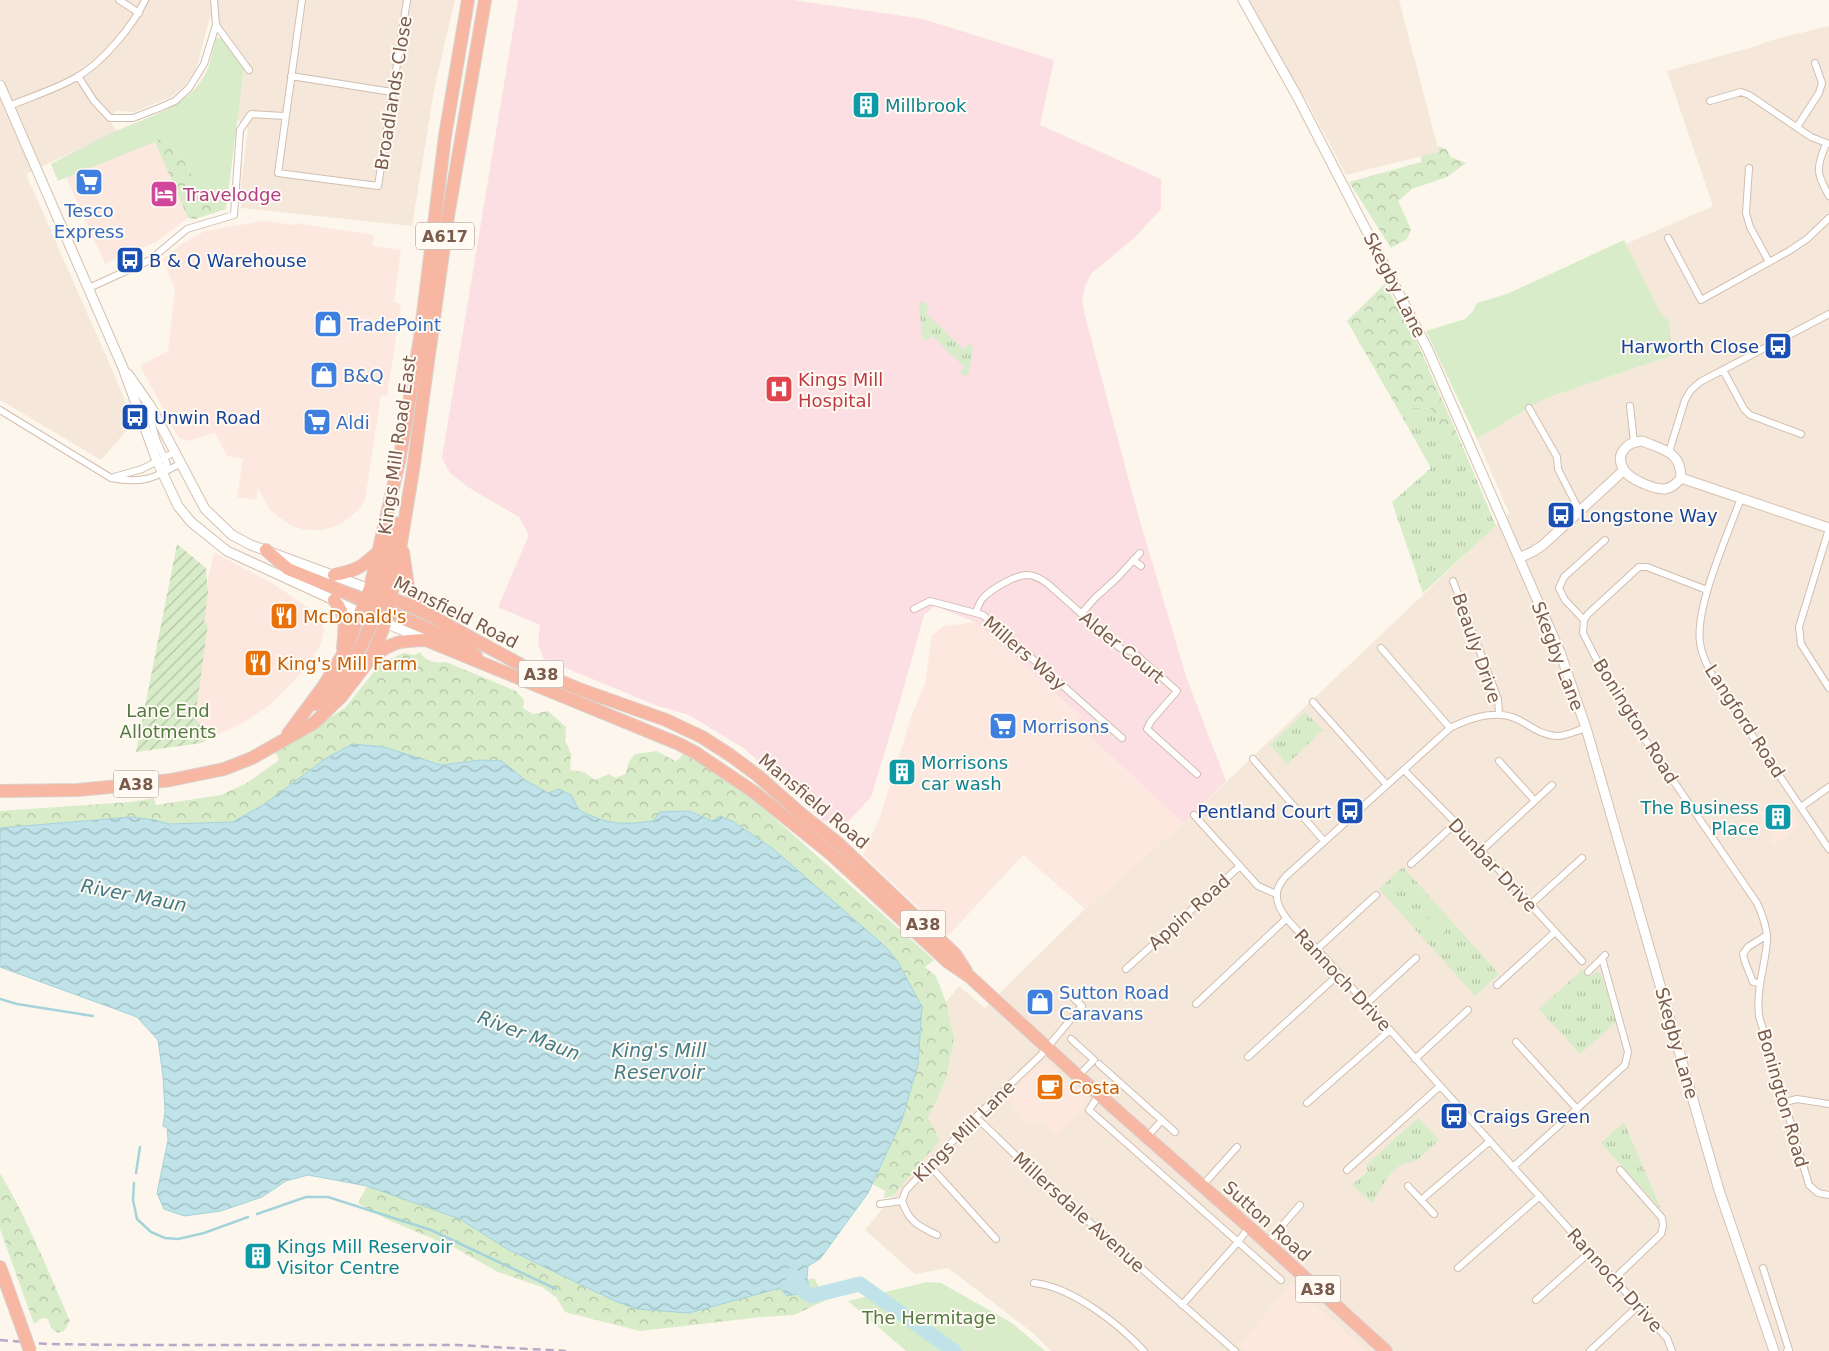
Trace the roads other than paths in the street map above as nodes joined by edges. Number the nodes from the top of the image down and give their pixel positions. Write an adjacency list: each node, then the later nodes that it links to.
1 (119, 0): 9 (street)
2 (145, 0): 9 (street)
3 (214, 0): 10 (street)
4 (302, 0): 14 (street)
5 (407, 0): 16 (street, Broadlands Close)
6 (468, 0): 52 (highway, Kings Mill Road East / A617)
7 (485, 0): 41 (highway, Kings Mill Road East / A617)
8 (1243, 0): 54 (main road, Skegby Lane)
9 (139, 13): 13 (street)
10 (216, 25): 12 (street); 13 (street)
11 (1815, 64): 20 (street)
12 (249, 70)
13 (78, 76): 18 (street)
14 (291, 76): 16 (street); 19 (street)
15 (0, 85): 18 (main road, Mansfield Road)
16 (392, 92): 19 (street, Broadlands Close)
17 (1710, 101): 20 (street)
18 (9, 106): 27 (main road, Mansfield Road)
19 (286, 116): 27 (street)
20 (1797, 127): 21 (street)
21 (1828, 144): 23 (street)
22 (1748, 168): 26 (street)
23 (1829, 196)
24 (1829, 218): 26 (street)
25 (1668, 238): 26 (street)
26 (1769, 262)
27 (89, 288): 29 (main road, Mansfield Road)
28 (1829, 314): 30 (street)
29 (123, 368): 31 (main road, Mansfield Road); 39 (main road, Mansfield Road)
30 (1723, 370): 35 (street); 38 (street)
31 (143, 394): 37 (main road, Mansfield Road); 39 (street)
32 (1630, 406): 36 (street)
33 (1529, 408): 47 (street)
34 (0, 410): 44 (street)
35 (1801, 434)
36 (1634, 442): 38 (main road); 42 (main road)
37 (175, 452): 39 (street); 40 (main road, Mansfield Road)
38 (1669, 452): 45 (main road)
39 (161, 459): 43 (main road, Mansfield Road); 44 (street)
40 (181, 463): 43 (street); 51 (main road, Mansfield Road)
41 (413, 470): 49 (highway, Kings Mill Road East / A617); 61 (highway)
42 (1624, 470): 45 (main road); 47 (main road)
43 (162, 474): 44 (street); 60 (main road, Mansfield Road)
44 (111, 478)
45 (1681, 478): 46 (main road)
46 (1741, 498): 48 (main road); 59 (street, Langford Road)
47 (1580, 510): 54 (main road)
48 (1829, 529): 72 (street)
49 (401, 537): 61 (highway, Kings Mill Road East / A617); 63 (highway)
50 (1605, 540): 66 (street)
51 (266, 550): 57 (main road, Mansfield Road); 61 (highway)
52 (378, 552): 57 (highway); 61 (highway, Kings Mill Road East / A617)
53 (1140, 553): 55 (street)
54 (1519, 558): 77 (main road, Skegby Lane)
55 (1134, 560): 56 (street); 65 (street)
56 (1140, 566)
57 (334, 575): 61 (main road, Mansfield Road)
58 (1454, 581): 75 (street, Beauly Drive)
59 (1707, 590): 66 (street); 89 (street, Langford Road)
60 (334, 600): 61 (main road, Mansfield Road); 69 (highway)
61 (377, 606): 63 (highway, Mansfield Road / A38); 67 (main road, Mansfield Road); 69 (highway, A617); 70 (highway, A617); 71 (highway); 74 (highway)
62 (914, 609): 64 (street, Millers Way)
63 (424, 612): 98 (highway, Mansfield Road / A38)
64 (976, 613): 65 (street, Alder Court); 79 (street, Millers Way)
65 (1080, 614): 83 (street, Alder Court)
66 (1584, 620): 105 (street, Bonington Road)
67 (426, 640): 70 (highway); 71 (highway, Mansfield Road / A38)
68 (1380, 648): 76 (street)
69 (342, 658): 74 (highway, A617)
70 (371, 658): 78 (highway, A38)
71 (488, 666): 99 (highway, Mansfield Road / A38)
72 (1829, 688)
73 (1313, 702): 84 (street)
74 (305, 711): 78 (highway, A38)
75 (1499, 714): 76 (street); 77 (street)
76 (1450, 728): 82 (street)
77 (1586, 728): 173 (main road, Skegby Lane)
78 (285, 738): 87 (highway, A38)
79 (1122, 738)
80 (1253, 759): 92 (street)
81 (1499, 761): 88 (street)
82 (1404, 770): 84 (street); 91 (street, Dunbar Drive)
83 (1198, 774)
84 (1387, 784): 92 (street)
85 (1552, 785): 88 (street)
86 (1829, 787): 89 (street)
87 (3, 792)
88 (1535, 800): 94 (street)
89 (1801, 807): 93 (street, Langford Road)
90 (1194, 815): 97 (street)
91 (1456, 823): 94 (street, Dunbar Drive); 96 (street)
92 (1324, 841): 100 (street)
93 (1829, 849)
94 (1481, 851): 102 (street, Dunbar Drive)
95 (1582, 858): 102 (street)
96 (1411, 864)
97 (1240, 866): 100 (street, Appin Road); 109 (street, Appin Road)
98 (873, 874): 112 (highway, Sutton Road / A38)
99 (859, 879): 112 (highway, Sutton Road / A38)
100 (1276, 894): 103 (street, Rannoch Drive)
101 (1376, 895): 106 (street)
102 (1530, 905): 104 (street, Dunbar Drive)
103 (1286, 919): 106 (street, Rannoch Drive); 116 (street)
104 (1555, 932): 108 (street, Dunbar Drive); 114 (street)
105 (1767, 935): 113 (street, Bonington Road); 113 (street)
106 (1317, 949): 111 (street, Rannoch Drive)
107 (1416, 958): 117 (street)
108 (1582, 961)
109 (1126, 969)
110 (1588, 972): 132 (street)
111 (1339, 974): 117 (street, Rannoch Drive); 123 (street)
112 (970, 977): 122 (highway, Sutton Road / A38)
113 (1759, 983): 129 (street, Bonington Road)
114 (1497, 985)
115 (1065, 990): 122 (street, Kings Mill Lane)
116 (1196, 1004)
117 (1366, 1004): 119 (street, Rannoch Drive)
118 (1468, 1010): 124 (street)
119 (1390, 1030): 124 (street, Rannoch Drive); 130 (street)
120 (1071, 1039): 126 (street)
121 (1516, 1042): 132 (street)
122 (1047, 1048): 126 (highway, Sutton Road / A38); 133 (street, Kings Mill Lane)
123 (1248, 1057)
124 (1415, 1059): 127 (street, Rannoch Drive)
125 (1099, 1064): 134 (street)
126 (1078, 1076): 128 (highway, Sutton Road / A38)
127 (1440, 1086): 137 (street, Rannoch Drive); 141 (street)
128 (1099, 1095): 136 (highway, Sutton Road / A38); 155 (street, Sutton Road)
129 (1785, 1102): 131 (street); 146 (street, Bonington Road)
130 (1307, 1103)
131 (1829, 1104)
132 (1577, 1109): 140 (street)
133 (976, 1117): 139 (street, Kings Mill Lane); 165 (street, Millersdale Avenue)
134 (1162, 1120): 135 (street); 136 (street)
135 (1175, 1132)
136 (1147, 1137): 143 (highway, Sutton Road / A38)
137 (1490, 1141): 140 (street, Rannoch Drive); 147 (street)
138 (1237, 1147): 143 (street)
139 (930, 1166): 148 (street, Kings Mill Lane); 154 (street)
140 (1513, 1167): 145 (street, Rannoch Drive)
141 (1347, 1170)
142 (1620, 1170): 161 (street)
143 (1202, 1186): 152 (highway, Sutton Road / A38)
144 (1408, 1186): 147 (street)
145 (1540, 1196): 157 (street, Rannoch Drive); 159 (street)
146 (1829, 1196)
147 (1421, 1200): 151 (street)
148 (902, 1201): 149 (street); 153 (street)
149 (880, 1204)
150 (1300, 1205): 156 (street)
151 (1434, 1214)
152 (1249, 1227): 155 (street); 156 (highway, Sutton Road / A38)
153 (937, 1235)
154 (996, 1239)
155 (1238, 1242): 162 (street, Sutton Road); 165 (street)
156 (1267, 1243): 170 (highway, Sutton Road / A38)
157 (1590, 1252): 161 (street, Rannoch Drive); 164 (street)
158 (0, 1268): 167 (highway, bridge)
159 (1458, 1268)
160 (1763, 1268): 174 (street)
161 (1614, 1279): 166 (street, Rannoch Drive)
162 (1281, 1280)
163 (1034, 1283): 168 (street)
164 (1536, 1300)
165 (1182, 1305): 169 (street, Millersdale Avenue)
166 (1638, 1306): 171 (street); 172 (street, Rannoch Drive)
167 (30, 1351)
168 (1144, 1351)
169 (1235, 1351)
170 (1386, 1351)
171 (1590, 1351)
172 (1672, 1351)
173 (1774, 1351)
174 (1787, 1351)

